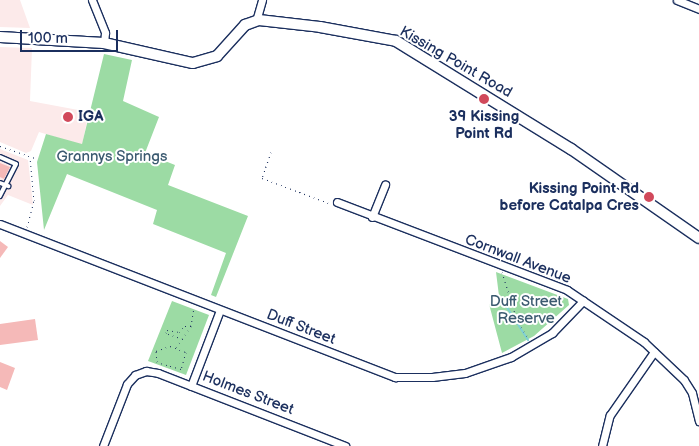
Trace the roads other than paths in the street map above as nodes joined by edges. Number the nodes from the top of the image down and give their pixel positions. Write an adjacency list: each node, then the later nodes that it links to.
1 (92, 0): 7 (street)
2 (262, 0): 5 (street)
3 (677, 0): 4 (street)
4 (699, 9)
5 (256, 21): 7 (main road); 16 (main road, Kissing Point Road)
6 (0, 36): 7 (main road)
7 (104, 43)
8 (0, 157): 11 (lane)
9 (0, 183): 11 (lane)
10 (385, 184): 14 (street)
11 (8, 186): 12 (lane)
12 (0, 196)
13 (337, 202): 14 (street, Cornwall Avenue)
14 (372, 217): 17 (street, Cornwall Avenue)
15 (0, 224): 18 (street, Duff Street)
16 (698, 235)
17 (584, 301): 18 (street, Duff Street); 19 (street, Cornwall Avenue)
18 (220, 310): 20 (street)
19 (654, 352): 21 (street, Cornwall Avenue); 24 (street)
20 (191, 386): 22 (street, Holmes Street); 23 (street, Holmes Street)
21 (699, 421)
22 (103, 446)
23 (345, 446)
24 (602, 446)

